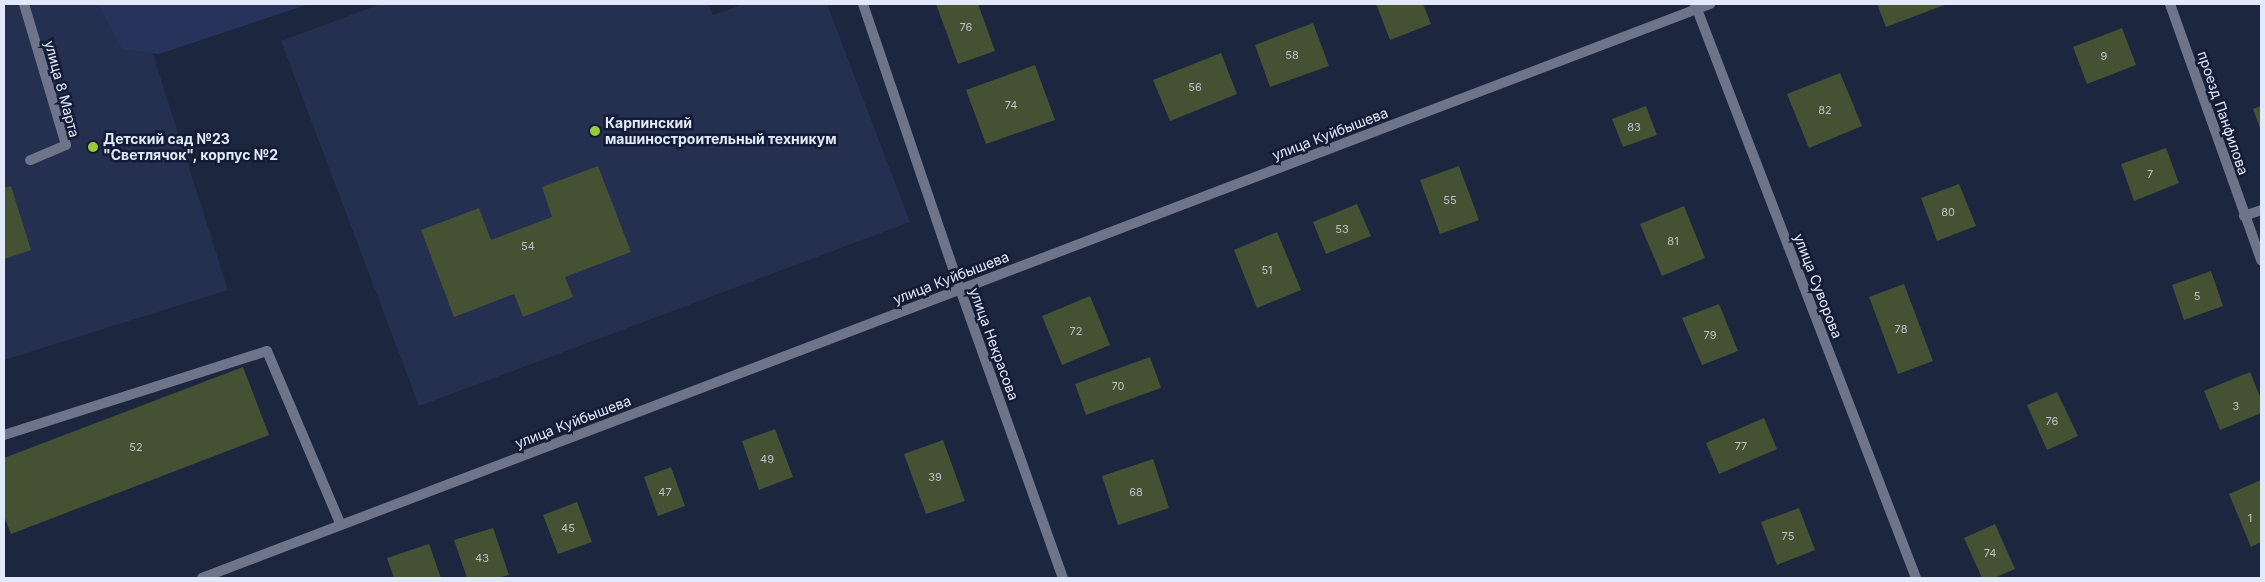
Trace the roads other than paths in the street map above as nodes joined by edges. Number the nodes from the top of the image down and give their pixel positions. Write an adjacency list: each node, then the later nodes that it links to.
1 (24, 4): 6 (street, улица 8 Марта)
2 (864, 4): 10 (street, улица Некрасова)
3 (1710, 4): 5 (street, улица Куйбышева)
4 (2170, 4): 8 (street, проезд Панфилова)
5 (1696, 6): 10 (street, улица Куйбышева); 15 (street, улица Суворова)
6 (30, 160)
7 (2261, 210): 8 (street)
8 (2244, 216): 9 (street, проезд Панфилова)
9 (2261, 260)
10 (960, 289): 12 (street, улица Куйбышева); 14 (street, улица Некрасова)
11 (4, 435): 12 (street)
12 (341, 525): 13 (street, улица Куйбышева)
13 (202, 578)
14 (1063, 578)
15 (1916, 578)

